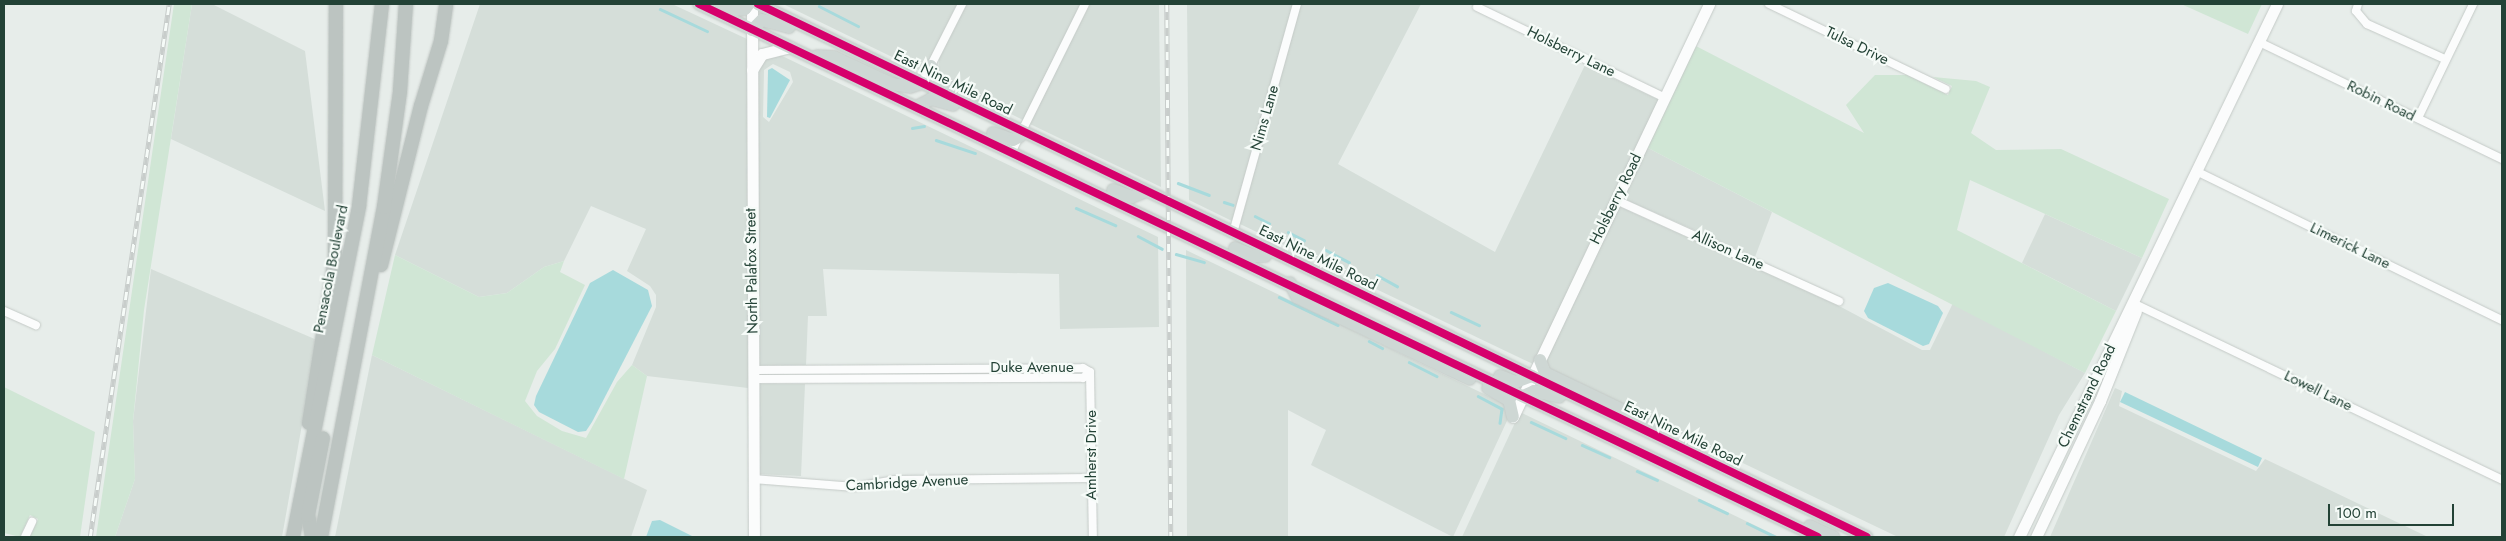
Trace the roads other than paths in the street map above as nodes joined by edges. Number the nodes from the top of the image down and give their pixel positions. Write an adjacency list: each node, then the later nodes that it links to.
1 (336, 4): 67 (highway)
2 (382, 4): 57 (highway, Pensacola Boulevard)
3 (406, 4): 54 (highway)
4 (437, 4): 27 (highway)
5 (446, 4): 27 (highway)
6 (699, 4): 19 (main road)
7 (716, 4): 8 (main road)
8 (751, 4): 19 (street, North Palafox Street)
9 (758, 4): 26 (main road, East Nine Mile Road)
10 (962, 4): 24 (street)
11 (1086, 4): 34 (street)
12 (1297, 4): 43 (street, Nims Lane)
13 (1709, 4): 30 (street, Holsberry Road)
14 (1769, 4): 29 (street, Tulsa Drive)
15 (2277, 4): 20 (street, Chemstrand Road)
16 (2358, 4): 23 (street)
17 (2473, 4): 23 (street)
18 (1477, 7): 30 (street, Holsberry Lane)
19 (752, 30): 21 (main road); 25 (street, North Palafox Street); 26 (main road)
20 (2259, 42): 33 (street, Robin Road); 38 (street, Chemstrand Road)
21 (790, 47): 22 (main road); 25 (street)
22 (809, 56): 28 (main road); 31 (main road)
23 (2445, 59): 33 (street)
24 (931, 66): 28 (street); 34 (main road)
25 (751, 72): 58 (street, North Palafox Street)
26 (907, 76): 28 (main road, East Nine Mile Road)
27 (428, 81): 54 (highway)
28 (922, 83): 34 (main road, East Nine Mile Road)
29 (1946, 89)
30 (1665, 98): 40 (street, Holsberry Road)
31 (918, 106): 32 (main road); 34 (main road)
32 (941, 117): 34 (main road); 35 (main road)
33 (2418, 118): 36 (street, Robin Road)
34 (1019, 132): 35 (street); 39 (main road, East Nine Mile Road)
35 (1012, 151): 37 (main road)
36 (2502, 159)
37 (1058, 172): 39 (main road); 41 (main road)
38 (2198, 172): 50 (street, Chemstrand Road); 52 (street, Limerick Lane)
39 (1146, 191): 41 (main road); 43 (main road, East Nine Mile Road)
40 (1616, 200): 49 (street, Allison Lane); 55 (street, Holsberry Road)
41 (1137, 210): 42 (main road)
42 (1184, 232): 44 (main road); 45 (main road)
43 (1233, 233): 44 (main road, East Nine Mile Road)
44 (1268, 249): 47 (main road, East Nine Mile Road)
45 (1259, 268): 46 (main road); 47 (main road)
46 (1290, 283): 48 (main road); 61 (main road)
47 (1346, 286): 59 (main road, East Nine Mile Road)
48 (1321, 298): 59 (main road); 60 (main road)
49 (1839, 301)
50 (2136, 305): 66 (street, Lowell Lane); 80 (street, Chemstrand Road); 81 (street, Chemstrand Road)
51 (4, 311): 53 (street)
52 (2502, 320)
53 (36, 325)
54 (357, 355): 75 (highway)
55 (1540, 360): 59 (street, Holsberry Road); 63 (main road)
56 (1090, 372): 58 (street, Duke Avenue); 64 (street, Amherst Drive)
57 (327, 373): 67 (highway, Pensacola Boulevard); 74 (highway)
58 (753, 375): 65 (street, North Palafox Street)
59 (1532, 376): 60 (street, Holsberry Road); 63 (main road, East Nine Mile Road)
60 (1524, 396): 61 (street, Holsberry Road); 62 (main road); 63 (main road)
61 (1513, 417)
62 (1635, 449): 68 (main road); 71 (main road)
63 (1728, 470): 69 (main road, East Nine Mile Road)
64 (1092, 478): 65 (street, Cambridge Avenue); 77 (street, Amherst Drive)
65 (753, 479): 76 (street, North Palafox Street)
66 (2502, 480)
67 (302, 491): 73 (highway, Pensacola Boulevard)
68 (1745, 494): 69 (main road); 71 (main road)
69 (1819, 514): 79 (main road, East Nine Mile Road)
70 (32, 522): 72 (street)
71 (1826, 536): 78 (main road)
72 (25, 537)
73 (293, 537)
74 (312, 537)
75 (321, 537)
76 (754, 537)
77 (1093, 537)
78 (1847, 537)
79 (1867, 537)
80 (2019, 537)
81 (2036, 537)

